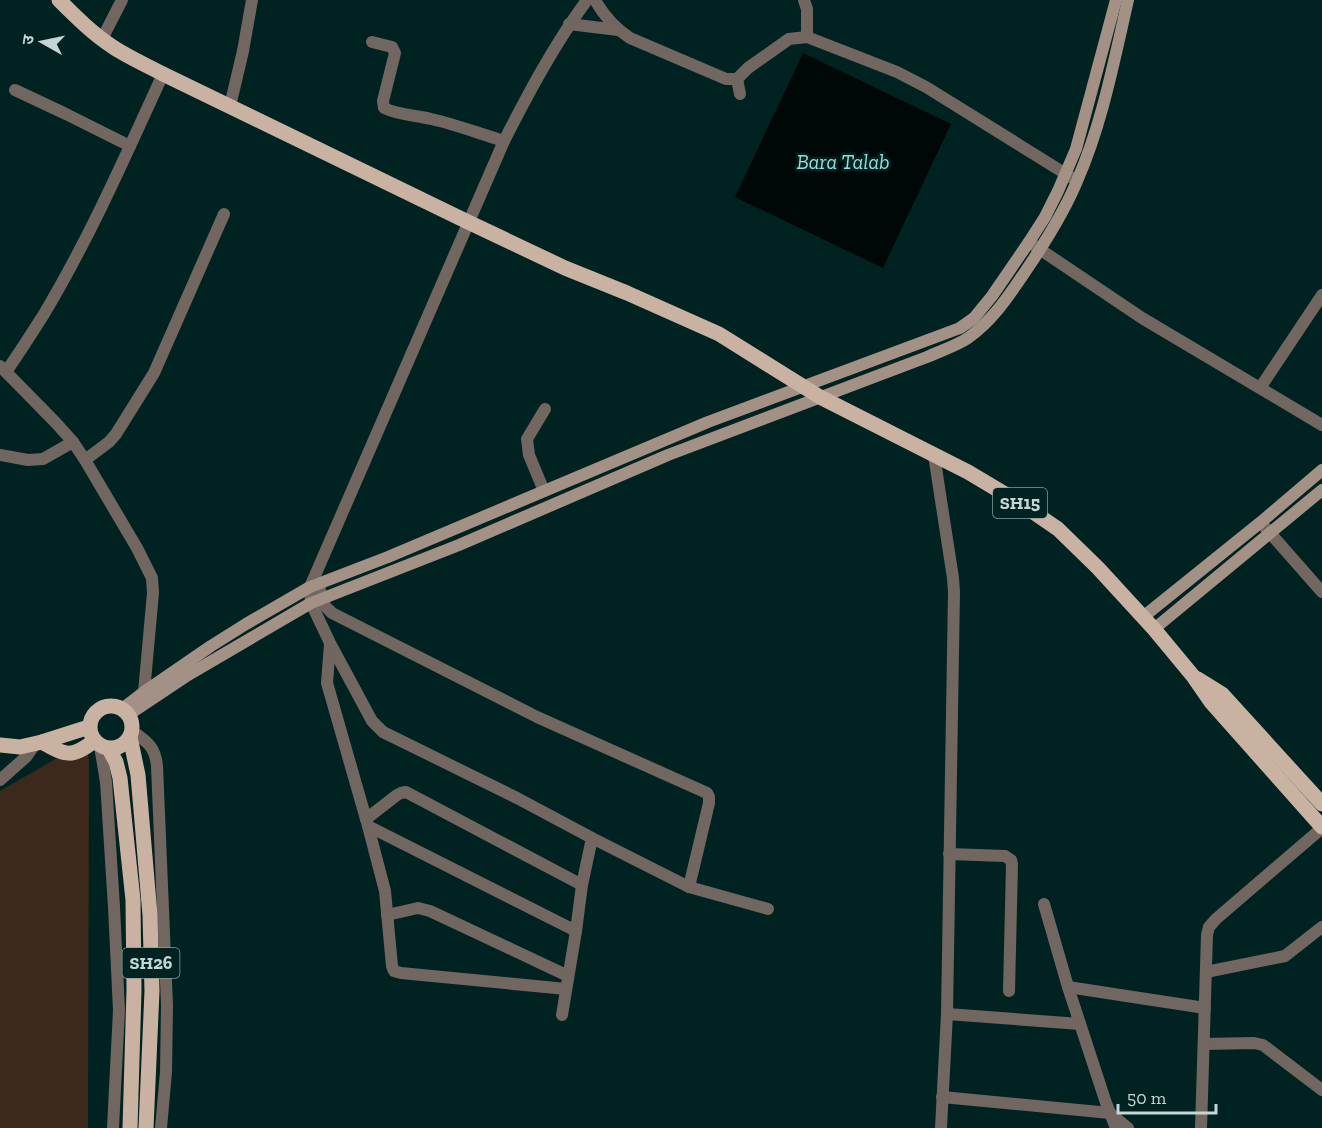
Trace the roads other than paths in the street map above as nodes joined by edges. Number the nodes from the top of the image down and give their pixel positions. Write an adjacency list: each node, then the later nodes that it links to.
1 (59, 0): 12 (main road)
2 (122, 0): 12 (street)
3 (252, 0): 18 (street)
4 (586, 0): 9 (street)
5 (595, 0): 10 (street)
6 (804, 0): 11 (street)
7 (1116, 0): 21 (main road)
8 (1128, 0): 22 (main road)
9 (569, 24): 10 (street); 19 (street)
10 (618, 30): 15 (street)
11 (807, 37): 15 (street); 21 (street)
12 (102, 39): 14 (main road)
13 (372, 42): 19 (street)
14 (163, 74): 18 (main road); 20 (street)
15 (737, 79): 17 (street)
16 (15, 90): 20 (street)
17 (740, 94)
18 (230, 106): 24 (main road)
19 (504, 141): 24 (street)
20 (130, 146): 28 (street)
21 (1066, 174): 22 (street); 25 (main road)
22 (1077, 181): 26 (main road)
23 (224, 214): 37 (street)
24 (468, 222): 29 (main road); 43 (street)
25 (1029, 242): 26 (street); 29 (main road)
26 (1040, 249): 30 (street); 31 (main road)
27 (1322, 295): 30 (street)
28 (3, 369): 34 (street)
29 (802, 386): 31 (main road, SH15); 40 (main road)
30 (1260, 388): 33 (street)
31 (820, 397): 36 (main road, SH15); 45 (main road)
32 (544, 409): 40 (street)
33 (1322, 425)
34 (73, 442): 35 (street); 37 (street)
35 (0, 455)
36 (934, 455): 46 (main road, SH15); 61 (street)
37 (85, 460): 50 (street)
38 (1322, 470): 41 (main road)
39 (1322, 490): 42 (main road)
40 (544, 491): 43 (main road)
41 (1261, 522): 42 (street); 46 (main road)
42 (1269, 533): 44 (street); 47 (main road)
43 (314, 586): 45 (street); 50 (main road)
44 (1322, 592)
45 (317, 600): 48 (street); 51 (main road); 63 (street)
46 (1143, 617): 47 (main road, SH15)
47 (1154, 629): 49 (main road, SH15)
48 (330, 643): 58 (street); 60 (street)
49 (1193, 676): 57 (main road, SH15); 59 (main road, SH15)
50 (144, 692): 51 (main road)
51 (125, 712): 52 (main road, SH26); 53 (main road)
52 (131, 734): 53 (main road); 84 (main road, SH26); 85 (street)
53 (98, 741): 54 (main road); 82 (street); 83 (main road, SH26)
54 (39, 743): 55 (main road); 56 (street)
55 (0, 745)
56 (0, 780)
57 (1322, 804)
58 (367, 823): 62 (street); 66 (street); 68 (street)
59 (1322, 827): 69 (street)
60 (592, 838): 62 (street); 63 (street)
61 (949, 854): 73 (street); 75 (street)
62 (582, 885): 68 (street)
63 (688, 887): 65 (street)
64 (1044, 904): 71 (street)
65 (768, 909)
66 (387, 915): 70 (street); 72 (street)
67 (1322, 927): 69 (street)
68 (576, 931): 70 (street)
69 (1206, 972): 74 (street)
70 (568, 976): 72 (street)
71 (1068, 987): 74 (street); 77 (street)
72 (566, 989): 76 (street)
73 (1009, 991)
74 (1205, 1008): 78 (street)
75 (947, 1014): 77 (street); 80 (street)
76 (562, 1015)
77 (1080, 1024): 81 (street)
78 (1204, 1044): 79 (street); 89 (street)
79 (1322, 1090)
80 (942, 1097): 81 (street); 86 (street)
81 (1110, 1113): 87 (street); 88 (street)
82 (113, 1128)
83 (130, 1128)
84 (146, 1128)
85 (161, 1128)
86 (940, 1128)
87 (1116, 1128)
88 (1128, 1128)
89 (1201, 1128)

